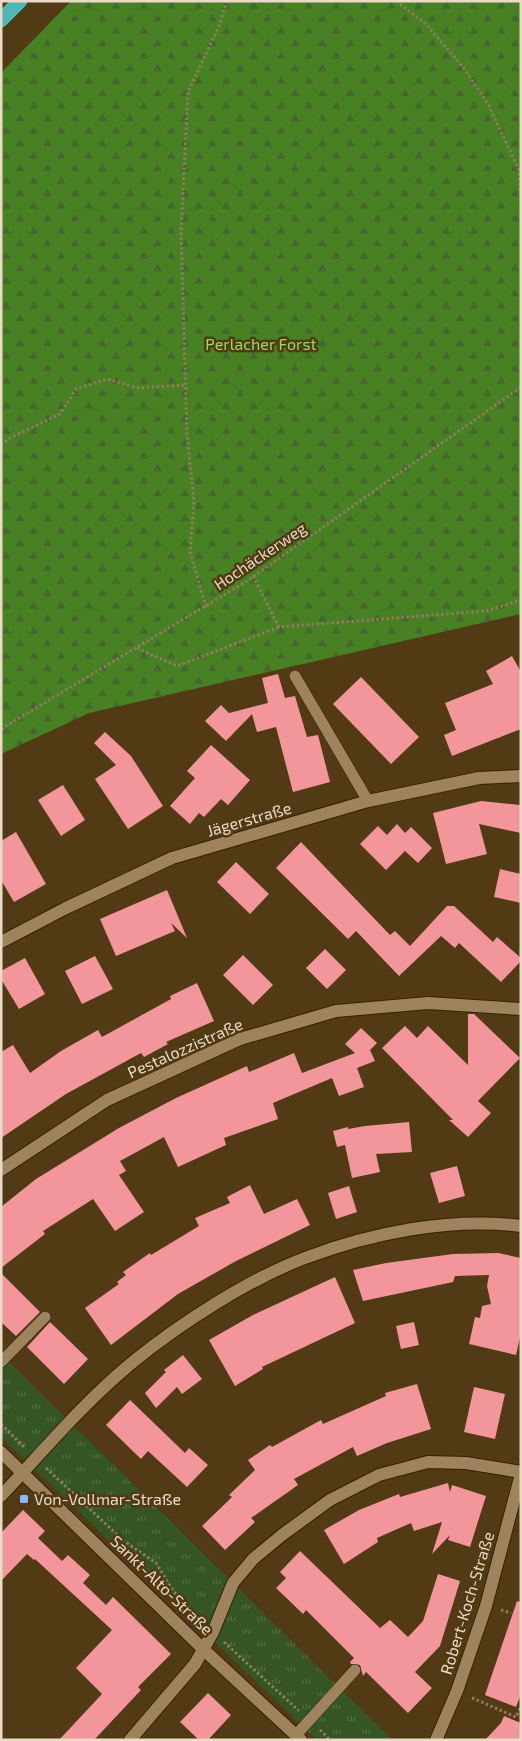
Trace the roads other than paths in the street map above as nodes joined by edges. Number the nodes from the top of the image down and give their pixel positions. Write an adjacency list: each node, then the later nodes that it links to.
1 (20, 1): 2 (highway)
2 (1, 20)
3 (295, 676): 5 (lane)
4 (521, 776): 5 (street, Jägerstraße)
5 (368, 801): 6 (street, Jägerstraße)
6 (1, 942)
7 (521, 1009): 8 (street, Pestalozzistraße)
8 (1, 1170)
9 (521, 1226): 13 (street)
10 (45, 1317): 11 (lane)
11 (1, 1362)
12 (1, 1452): 13 (street, Sankt-Alto-Straße)
13 (23, 1472): 15 (street); 16 (street, Sankt-Alto-Straße)
14 (521, 1473): 16 (street); 20 (street, Robert-Koch-Straße)
15 (1, 1496)
16 (204, 1649): 18 (street, Sankt-Alto-Straße); 19 (street)
17 (355, 1670): 18 (lane)
18 (299, 1737)
19 (130, 1740)
20 (436, 1740)

